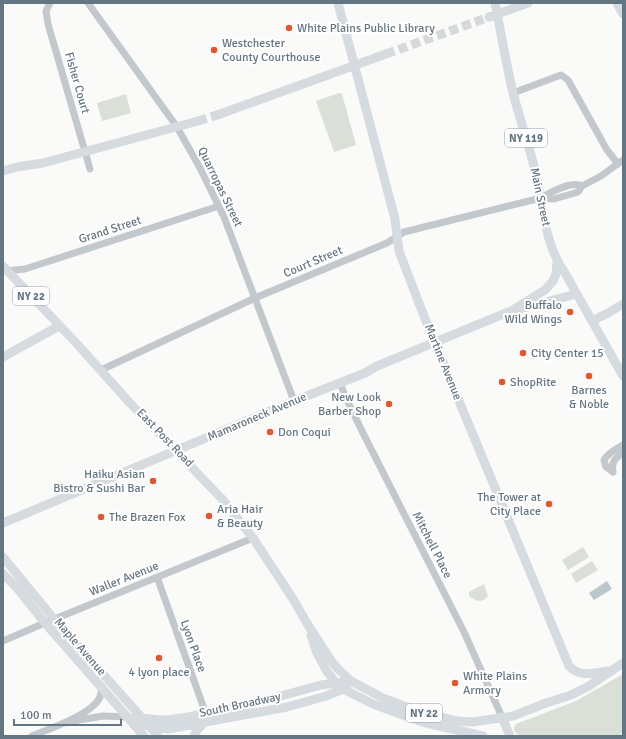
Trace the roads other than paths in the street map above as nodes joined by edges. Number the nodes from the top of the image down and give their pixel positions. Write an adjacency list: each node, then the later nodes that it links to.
1 (50, 3): 15 (street, Fisher Court)
2 (88, 3): 14 (street, Quarropas Street)
3 (338, 3): 10 (main road, Martine Avenue)
4 (495, 3): 8 (main road, Main Street / NY 119)
5 (528, 3): 8 (main road)
6 (617, 3): 7 (main road)
7 (623, 14)
8 (493, 15): 11 (main road, Main Street / NY 119)
9 (386, 54): 10 (main road)
10 (355, 66): 12 (main road); 21 (main road, Martine Avenue)
11 (513, 93): 16 (street); 19 (main road, Main Street / NY 119)
12 (220, 114)
13 (198, 121): 14 (main road)
14 (177, 127): 15 (main road); 20 (street, Quarropas Street)
15 (84, 151): 17 (street, Fisher Court); 18 (main road)
16 (620, 162): 19 (street, Court Street)
17 (90, 169)
18 (3, 170)
19 (541, 198): 21 (street, Court Street); 22 (main road, Main Street / NY 119)
20 (219, 206): 23 (street, Grand Street); 25 (street, Quarropas Street)
21 (397, 236): 25 (street, Court Street); 30 (main road, Martine Avenue)
22 (557, 262): 24 (main road, Main Street / NY 119); 27 (main road, Mamaroneck Avenue)
23 (4, 269): 29 (main road, East Post Road / NY 22)
24 (576, 294): 27 (main road, Mamaroneck Avenue); 28 (main road, Main Street / NY 119)
25 (255, 298): 32 (street, Court Street); 35 (street, Quarropas Street)
26 (623, 304): 28 (main road)
27 (511, 311): 30 (main road, Mamaroneck Avenue)
28 (592, 321): 33 (main road, Main Street / NY 119)
29 (59, 326): 31 (main road); 32 (main road, East Post Road / NY 22)
30 (435, 342): 34 (main road, Mamaroneck Avenue); 49 (main road, Martine Avenue)
31 (3, 357)
32 (101, 370): 37 (main road, East Post Road / NY 22)
33 (623, 376)
34 (340, 383): 35 (main road, Mamaroneck Avenue); 55 (street, Mitchell Place)
35 (294, 401): 37 (main road, Mamaroneck Avenue)
36 (623, 445): 38 (street)
37 (176, 451): 39 (main road, Mamaroneck Avenue); 40 (main road, East Post Road / NY 22)
38 (623, 453)
39 (3, 523)
40 (253, 538): 43 (street, Waller Avenue); 46 (main road, East Post Road / NY 22)
41 (3, 557): 44 (main road, Maple Avenue)
42 (3, 574): 45 (main road, Maple Avenue)
43 (157, 578): 44 (street, Waller Avenue); 56 (street, Lyon Place)
44 (54, 619): 45 (street, Waller Avenue); 54 (main road, Maple Avenue)
45 (45, 623): 47 (street, Waller Avenue); 52 (main road, Maple Avenue)
46 (308, 625): 50 (main road, East Post Road / NY 22); 51 (main road, East Post Road / NY 22)
47 (3, 641)
48 (623, 663): 49 (main road, NY 22)
49 (611, 671): 55 (main road, NY 22)
50 (351, 680): 51 (main road, South Broadway); 55 (main road, NY 22)
51 (339, 686): 56 (main road, South Broadway); 63 (main road, NY 22)
52 (102, 687): 53 (main road, Maple Avenue); 57 (street, South Broadway)
53 (128, 717): 54 (main road, South Broadway); 57 (street, South Broadway); 58 (main road, South Broadway); 60 (main road, Maple Avenue)
54 (142, 718): 56 (main road, South Broadway); 58 (main road, Maple Avenue)
55 (502, 718): 64 (main road)
56 (207, 719): 58 (main road, South Broadway); 62 (main road)
57 (68, 722): 59 (street, South Broadway)
58 (150, 727): 61 (main road, Maple Avenue)
59 (32, 736)
60 (144, 736)
61 (158, 736)
62 (194, 736)
63 (483, 736)
64 (510, 736)

